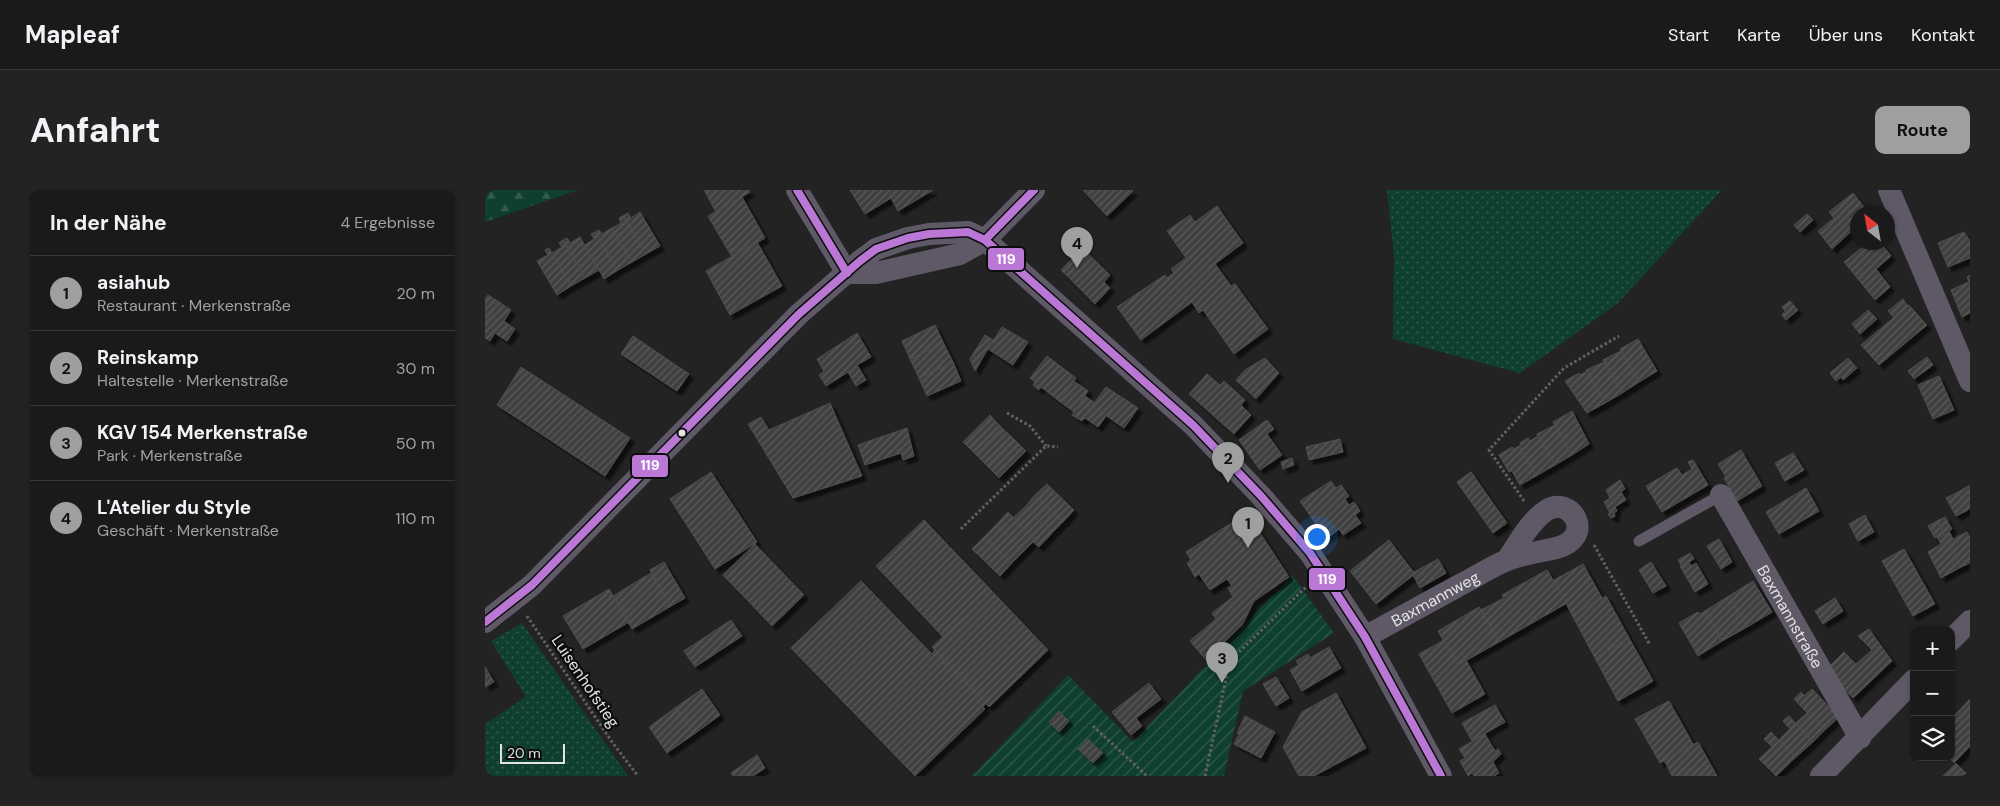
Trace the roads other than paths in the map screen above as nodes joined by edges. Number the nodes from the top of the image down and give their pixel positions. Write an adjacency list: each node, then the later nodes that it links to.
1 (797, 190): 5 (street)
2 (1034, 190): 4 (street)
3 (1889, 190): 6 (street)
4 (985, 240): 5 (street); 13 (street)
5 (847, 273): 11 (street)
6 (1970, 381)
7 (1721, 494): 8 (lane); 15 (street, Baxmannstraße)
8 (1639, 541)
9 (1507, 560): 9 (street, Baxmannweg); 13 (street, Baxmannweg)
10 (1970, 621): 12 (street)
11 (485, 622)
12 (1955, 636)
13 (1365, 637): 16 (street)
14 (1910, 684): 15 (street)
15 (1860, 738): 17 (street)
16 (1441, 776)
17 (1821, 776)

